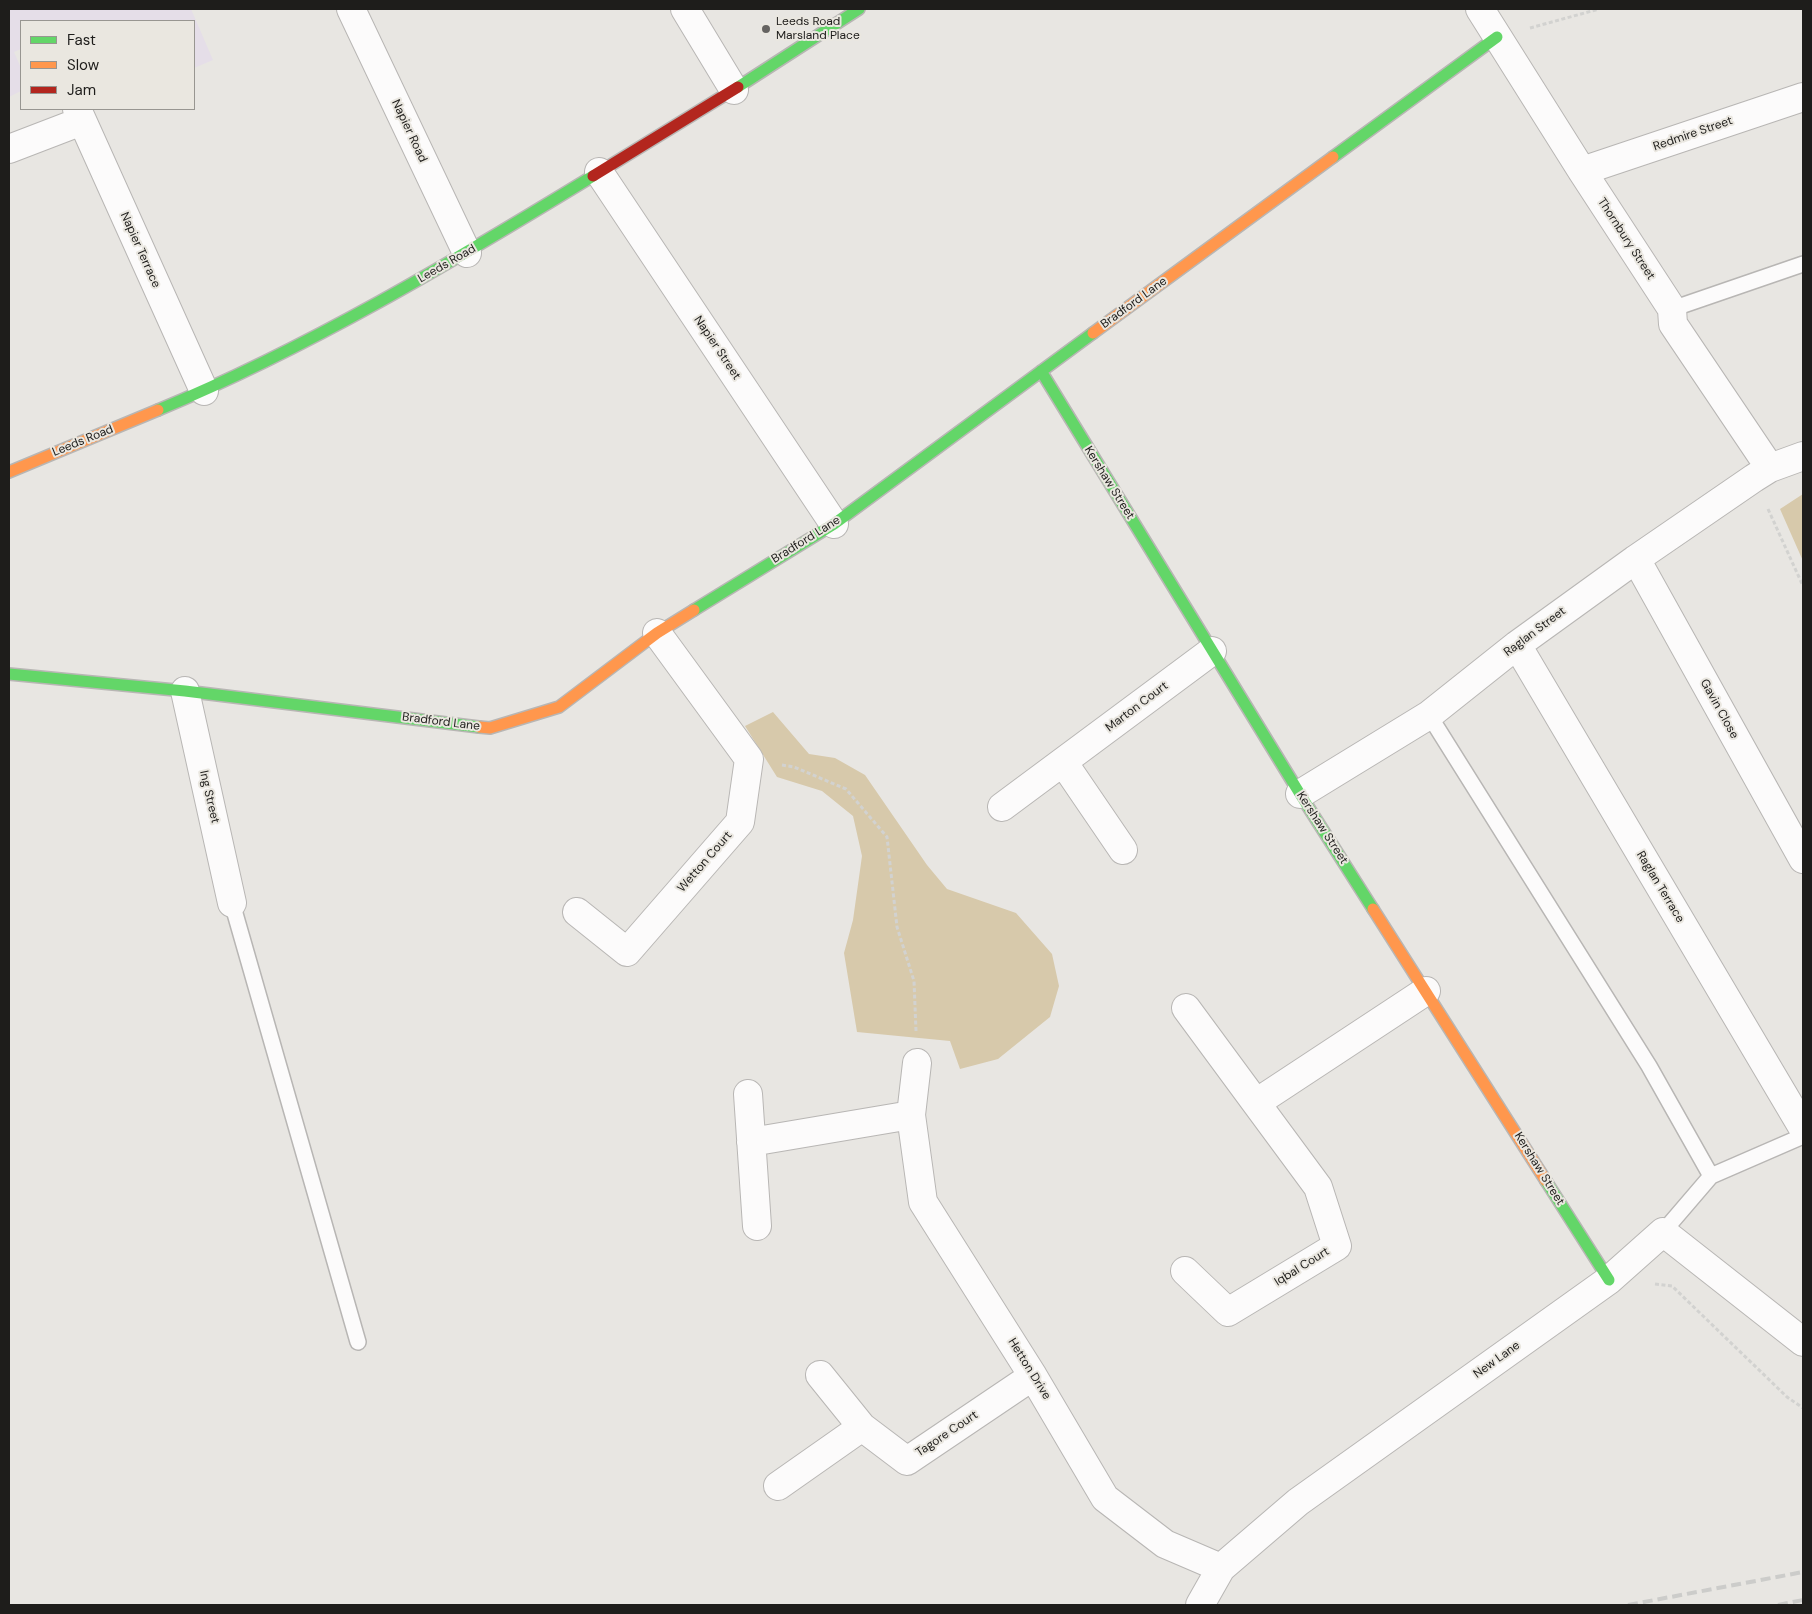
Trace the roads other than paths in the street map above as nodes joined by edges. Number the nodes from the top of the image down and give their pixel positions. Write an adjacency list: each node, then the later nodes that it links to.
1 (351, 9): 12 (street, Napier Road)
2 (685, 9): 6 (street)
3 (858, 9): 6 (main road, Leeds Road)
4 (1480, 9): 5 (street, Thornbury Street)
5 (1496, 37): 10 (street, Thornbury Street); 15 (main road, Bradford Lane)
6 (734, 90): 11 (main road, Leeds Road)
7 (1803, 97): 10 (street, Redmire Street)
8 (79, 115): 9 (street); 16 (street, Napier Terrace)
9 (9, 149)
10 (1582, 171): 14 (street, Thornbury Street)
11 (599, 172): 12 (main road, Leeds Road); 20 (street, Napier Street)
12 (467, 254): 16 (main road, Leeds Road)
13 (1803, 264): 14 (lane)
14 (1672, 309): 19 (street, Thornbury Street)
15 (1041, 372): 20 (main road, Bradford Lane); 24 (main road, Kershaw Street)
16 (204, 391): 18 (main road, Leeds Road)
17 (1803, 456): 19 (street, Raglan Street)
18 (9, 472)
19 (1762, 473): 21 (street, Raglan Street)
20 (834, 524): 22 (main road, Bradford Lane)
21 (1636, 559): 23 (street, Raglan Street); 32 (street, Gavin Close)
22 (657, 633): 26 (main road, Bradford Lane); 34 (street, Wetton Court)
23 (1517, 645): 27 (street, Raglan Street); 41 (street, Raglan Terrace)
24 (1212, 651): 28 (street, Marton Court); 29 (main road, Kershaw Street)
25 (9, 674): 26 (main road, Bradford Lane)
26 (185, 691): 33 (street, Ing Street)
27 (1429, 715): 29 (street, Raglan Street); 44 (lane)
28 (1063, 762): 30 (street, Marton Court); 31 (street)
29 (1300, 794): 35 (main road, Kershaw Street)
30 (1002, 807)
31 (1123, 850)
32 (1803, 859)
33 (232, 903): 49 (lane)
34 (577, 912)
35 (1426, 991): 39 (street); 48 (main road, Kershaw Street)
36 (1186, 1008): 39 (street, Iqbal Court)
37 (917, 1063): 40 (street, Hetton Drive)
38 (748, 1094): 43 (street)
39 (1256, 1103): 47 (street, Iqbal Court)
40 (911, 1115): 43 (street); 52 (street, Hetton Drive)
41 (1803, 1128)
42 (1803, 1136): 44 (lane)
43 (751, 1142): 45 (street)
44 (1711, 1176): 46 (lane)
45 (757, 1226)
46 (1663, 1232): 48 (street, New Lane); 50 (street)
47 (1185, 1271)
48 (1609, 1280): 55 (street, New Lane)
49 (358, 1342)
50 (1803, 1342)
51 (820, 1375): 53 (street, Tagore Court)
52 (1034, 1376): 53 (street, Tagore Court); 55 (street, Hetton Drive)
53 (862, 1427): 54 (street)
54 (778, 1486)
55 (1220, 1568): 56 (street, New Lane)
56 (1200, 1605)

